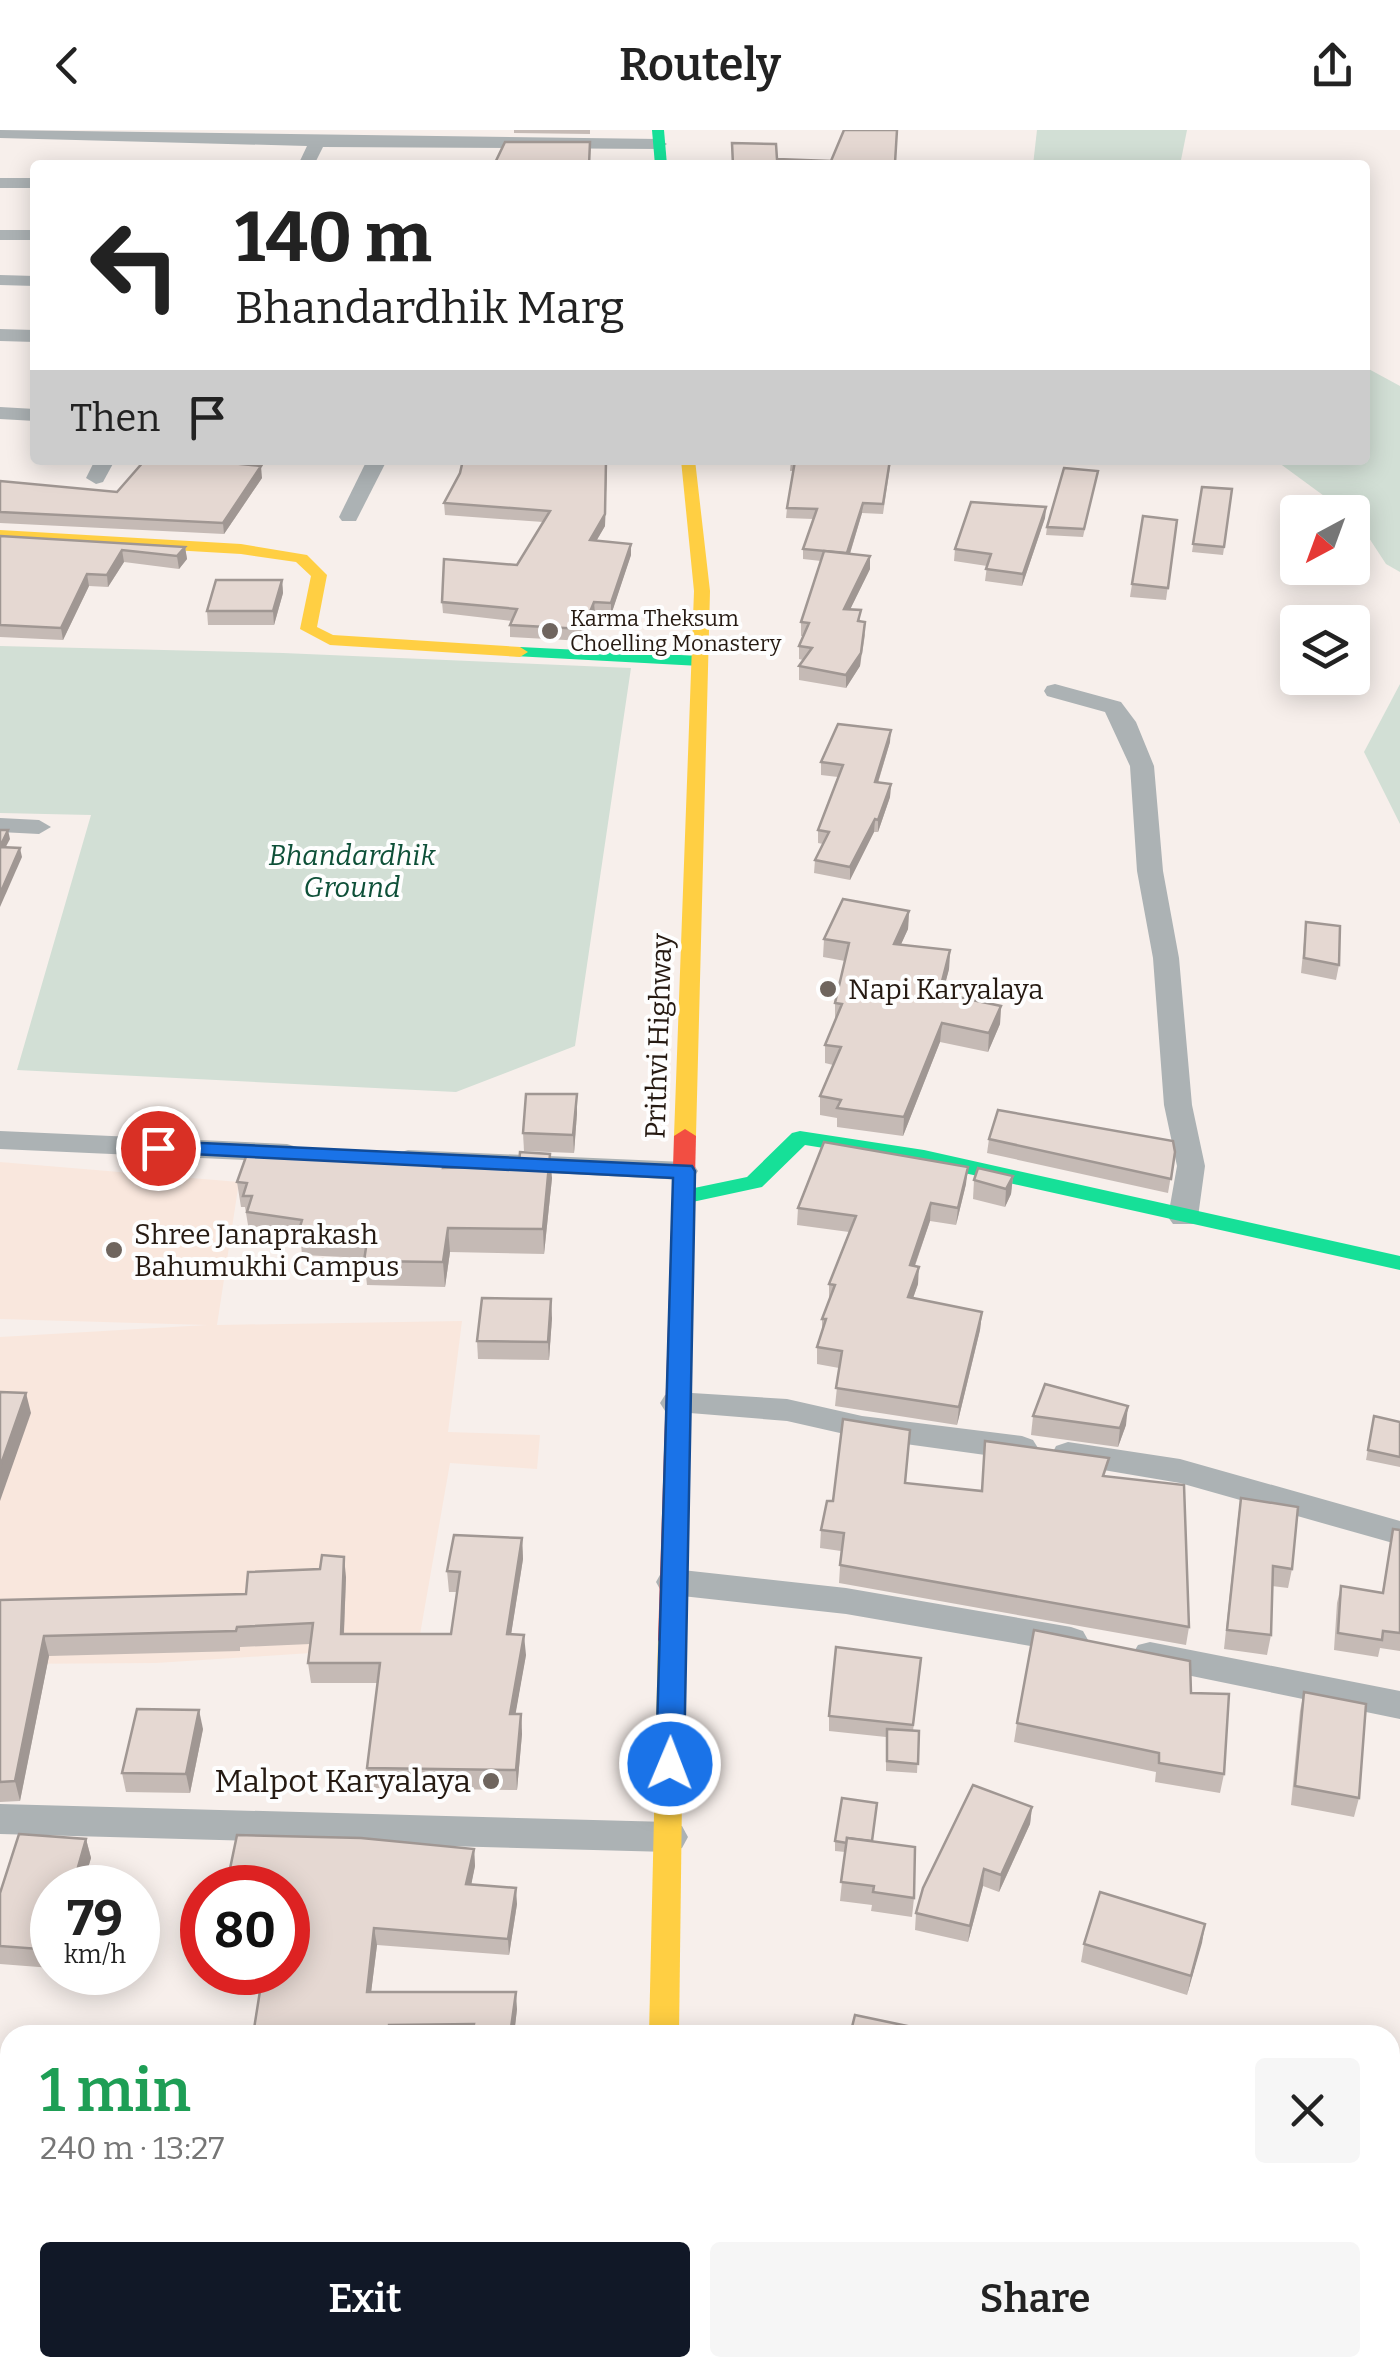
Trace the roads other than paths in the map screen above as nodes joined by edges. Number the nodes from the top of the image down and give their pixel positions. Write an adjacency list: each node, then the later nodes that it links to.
1 (0, 133): 2 (street)
2 (317, 142): 3 (street); 4 (street)
3 (659, 146)
4 (308, 160)
5 (0, 182): 6 (street)
6 (30, 183)
7 (0, 235): 8 (street)
8 (30, 235)
9 (0, 280): 10 (street)
10 (30, 280)
11 (0, 335): 12 (street)
12 (30, 336)
13 (0, 414): 14 (street)
14 (30, 415)
15 (375, 465): 17 (street)
16 (689, 465): 19 (main road, Prithvi Highway)
17 (349, 517)
18 (0, 535): 19 (main road)
19 (700, 661): 26 (main road, Prithvi Highway)
20 (1055, 691): 27 (street)
21 (0, 825): 22 (street)
22 (39, 827)
23 (0, 1140): 24 (street)
24 (317, 1154)
25 (376, 1157): 26 (street)
26 (684, 1184): 27 (main road); 29 (main road, Prithvi Highway)
27 (1183, 1217): 28 (main road)
28 (1400, 1263)
29 (676, 1403): 30 (street); 31 (main road, Prithvi Highway)
30 (1400, 1534)
31 (673, 1582): 32 (street); 34 (main road, Prithvi Highway)
32 (1400, 1705)
33 (0, 1819): 34 (street)
34 (669, 1837): 35 (main road, Prithvi Highway)
35 (664, 2025)

